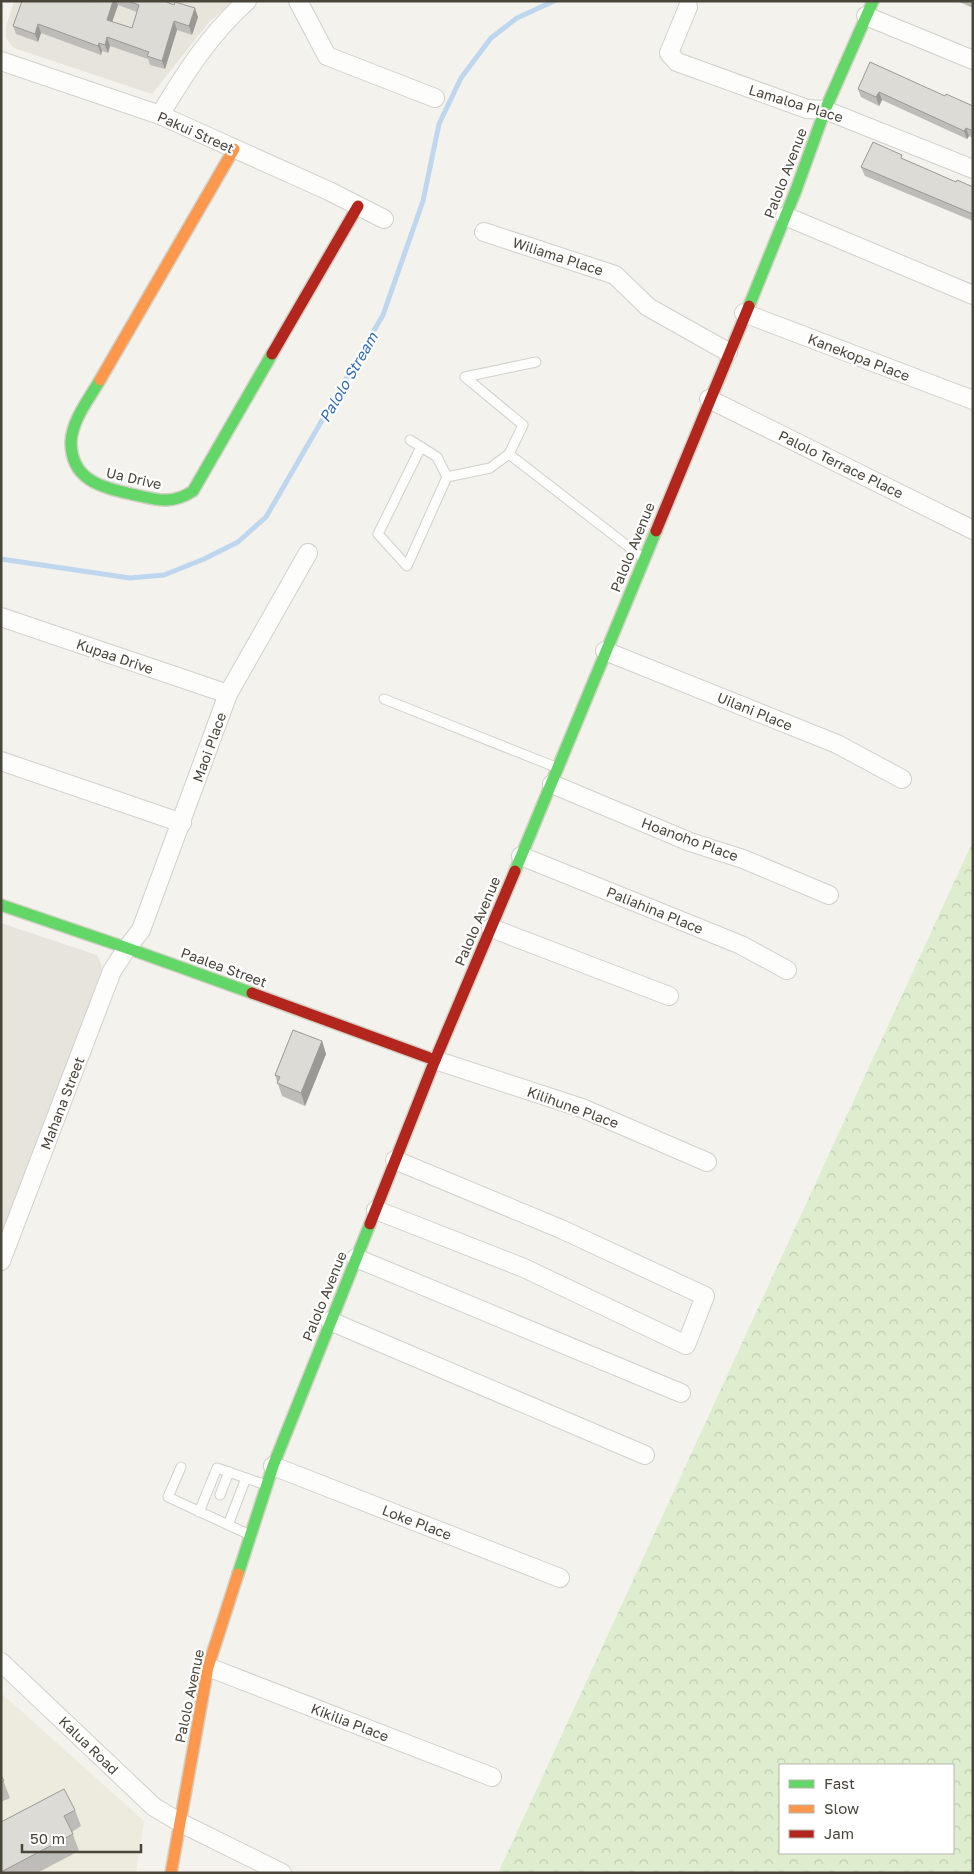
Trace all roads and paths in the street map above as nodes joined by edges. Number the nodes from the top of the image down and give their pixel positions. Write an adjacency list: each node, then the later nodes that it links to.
1 (247, 1): 9 (street)
2 (298, 1): 7 (street)
3 (688, 7): 8 (street, Lamaloa Place)
4 (869, 9): 5 (street); 8 (street, Palolo Avenue)
5 (973, 60)
6 (1, 61): 9 (street, Pakui Street)
7 (435, 98)
8 (825, 110): 11 (street, Lamaloa Place); 13 (street, Palolo Avenue)
9 (160, 115): 10 (street, Pakui Street)
10 (234, 149): 12 (street, Pakui Street); 12 (street, Ua Drive)
11 (973, 169)
12 (358, 206): 14 (street, Pakui Street)
13 (785, 216): 16 (street); 17 (street, Palolo Avenue)
14 (384, 219)
15 (484, 232): 18 (street, Wiliama Place)
16 (973, 295)
17 (744, 313): 18 (street, Palolo Avenue); 21 (street, Kanekopa Place)
18 (728, 352): 20 (street, Palolo Avenue)
19 (536, 362): 24 (lane)
20 (709, 399): 26 (street, Palolo Terrace Place); 28 (street, Palolo Avenue)
21 (973, 400)
22 (410, 440): 23 (lane)
23 (421, 447): 25 (lane); 25 (lane)
24 (508, 454): 25 (lane); 28 (lane)
25 (448, 477)
26 (973, 530)
27 (308, 553): 31 (street, Maoi Place)
28 (643, 558): 30 (street, Palolo Avenue)
29 (1, 618): 31 (street, Kupaa Drive)
30 (605, 651): 34 (street, Palolo Avenue); 35 (street, Uilani Place)
31 (228, 694): 36 (street, Maoi Place)
32 (384, 699): 34 (lane)
33 (1, 761): 36 (street)
34 (555, 776): 37 (street, Palolo Avenue); 38 (street, Hoanoho Place)
35 (902, 779)
36 (182, 823): 41 (street, Maoi Place)
37 (521, 856): 40 (street, Palolo Avenue); 42 (street, Paliahina Place)
38 (829, 895)
39 (1, 906): 41 (street, Paalea Street)
40 (491, 928): 43 (street); 44 (street, Palolo Avenue)
41 (127, 948): 44 (street, Paalea Street); 49 (street, Mahana Street)
42 (786, 970)
43 (669, 996)
44 (435, 1060): 45 (street, Palolo Avenue); 46 (street, Kilihune Place)
45 (395, 1160): 47 (street, Palolo Avenue); 47 (street)
46 (707, 1162)
47 (376, 1210): 48 (street, Palolo Avenue)
48 (356, 1258): 50 (street, Palolo Avenue); 51 (street)
49 (2, 1259)
50 (330, 1322): 52 (street); 53 (street, Palolo Avenue)
51 (681, 1393)
52 (645, 1455)
53 (273, 1466): 57 (street, Palolo Avenue); 62 (street, Loke Place)
54 (181, 1468): 59 (lane)
55 (229, 1472): 56 (lane); 58 (lane); 59 (lane)
56 (246, 1478): 57 (lane); 60 (lane)
57 (266, 1486): 61 (street, Palolo Avenue)
58 (220, 1495)
59 (199, 1512): 60 (lane)
60 (228, 1525): 61 (lane)
61 (250, 1536): 64 (street, Palolo Avenue)
62 (560, 1578)
63 (1, 1662): 66 (street, Kalua Road)
64 (208, 1667): 65 (street, Kikilia Place); 66 (street, Palolo Avenue)
65 (492, 1777)
66 (181, 1823): 67 (street, Palolo Avenue); 68 (street, Kalua Road)
67 (171, 1873)
68 (282, 1873)

